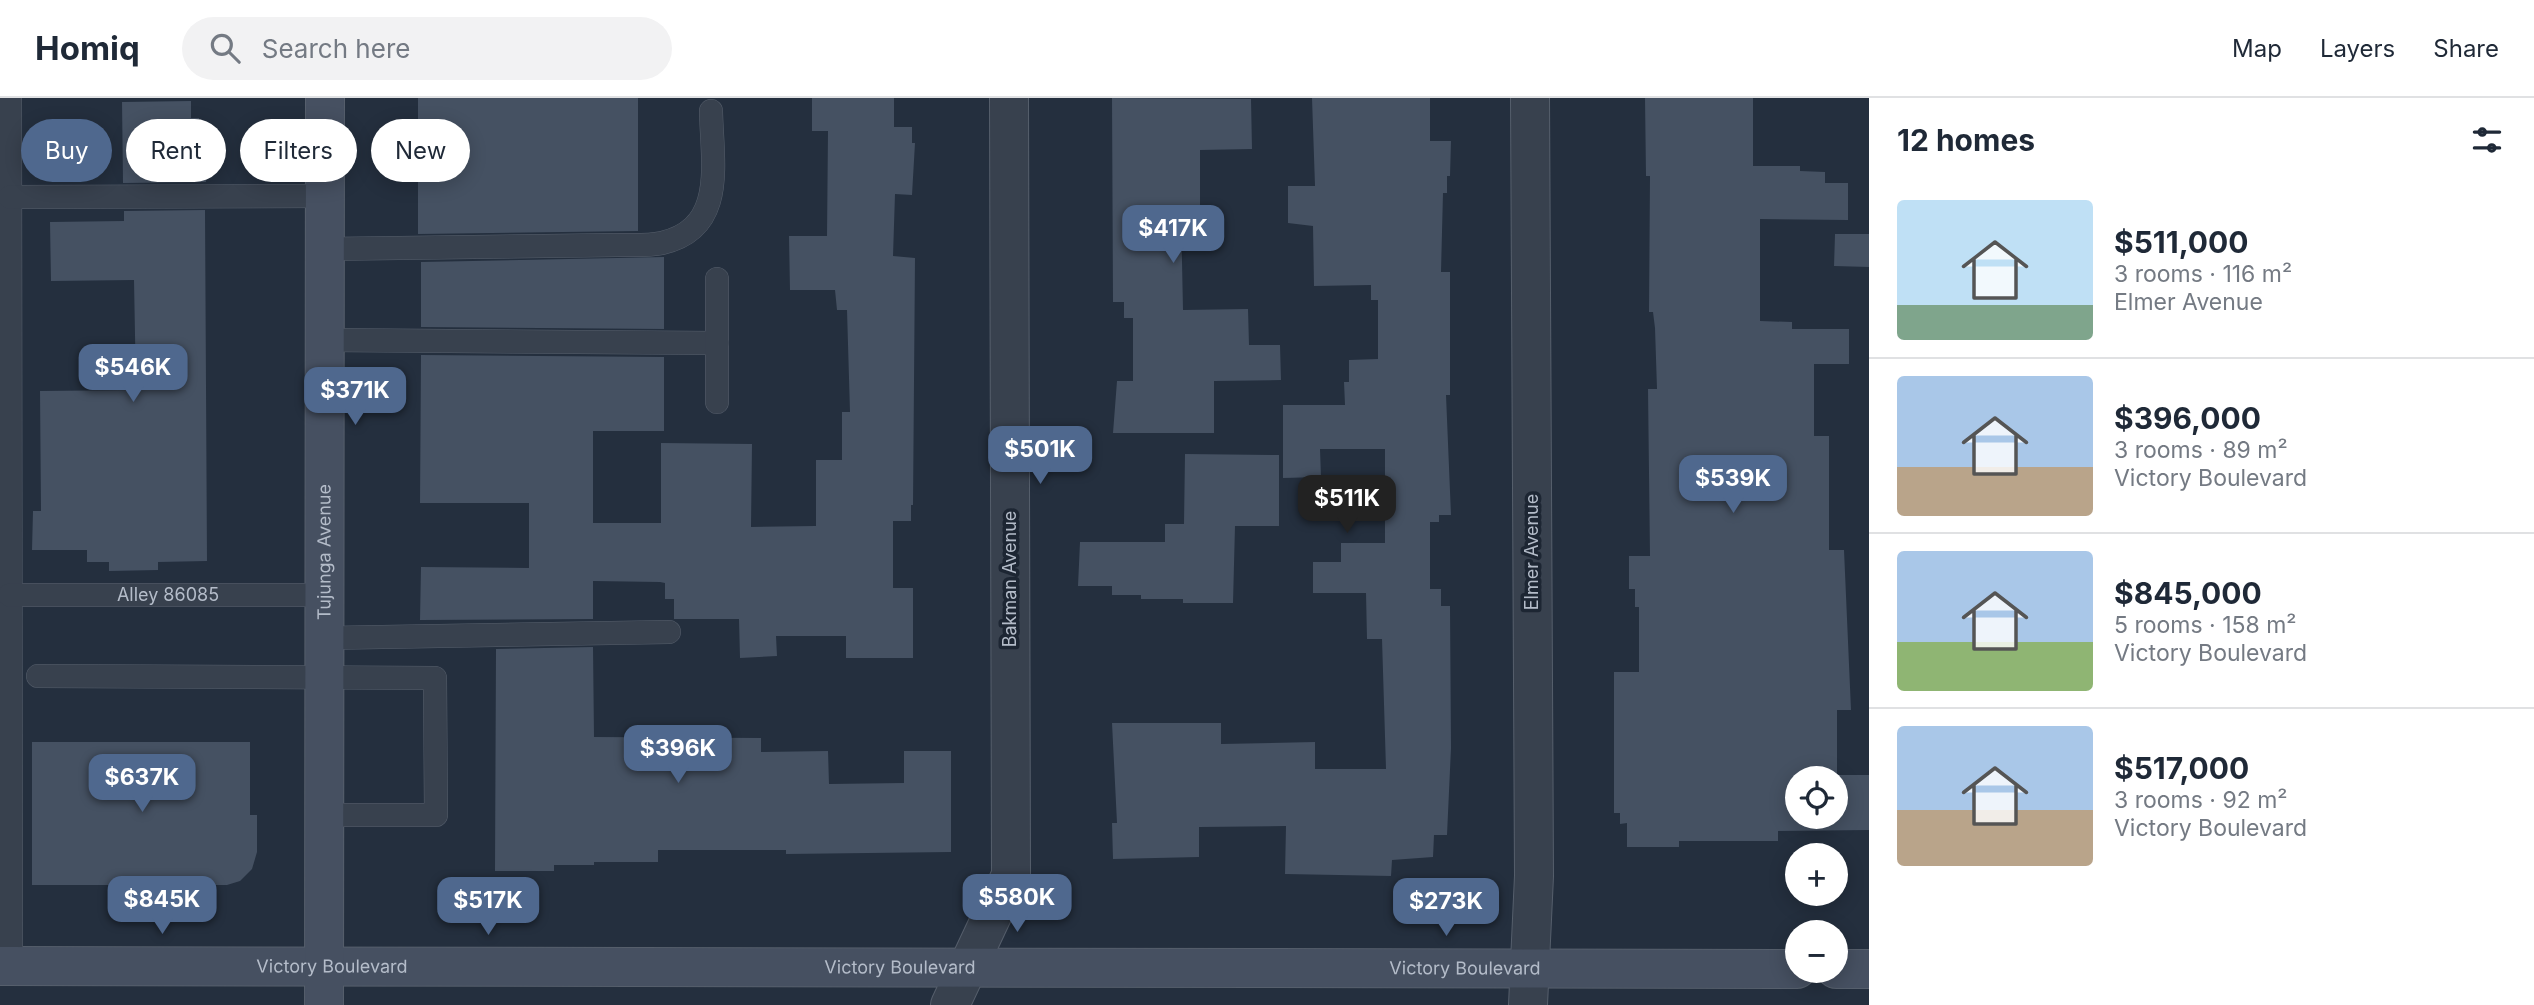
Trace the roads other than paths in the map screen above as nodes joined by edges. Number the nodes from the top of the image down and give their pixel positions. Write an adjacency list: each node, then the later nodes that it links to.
1 (10, 98): 7 (lane)
2 (325, 98): 6 (main road, Tujunga Avenue)
3 (1009, 98): 26 (street, Bakman Avenue)
4 (1530, 98): 22 (street, Elmer Avenue)
5 (711, 111): 8 (lane)
6 (325, 196): 7 (lane); 8 (main road, Tujunga Avenue)
7 (10, 197): 13 (lane)
8 (325, 249): 10 (main road, Tujunga Avenue)
9 (717, 279): 11 (lane)
10 (325, 340): 11 (lane); 14 (main road, Tujunga Avenue)
11 (717, 343): 12 (lane)
12 (716, 402)
13 (10, 595): 14 (lane, Alley 86085); 20 (lane)
14 (325, 595): 16 (main road, Tujunga Avenue)
15 (669, 632): 16 (lane)
16 (325, 638): 18 (main road, Tujunga Avenue)
17 (38, 676): 18 (lane)
18 (325, 677): 19 (main road, Tujunga Avenue); 19 (lane)
19 (325, 815): 21 (main road, Tujunga Avenue)
20 (6, 965): 21 (main road, Victory Boulevard)
21 (324, 967): 26 (main road, Victory Boulevard); 27 (main road, Tujunga Avenue)
22 (1531, 968): 23 (main road, Victory Boulevard); 26 (main road, Victory Boulevard); 29 (street, Elmer Avenue)
23 (1785, 969)
24 (1848, 969): 25 (main road)
25 (1869, 969)
26 (969, 970): 28 (street, Bakman Avenue)
27 (324, 1005)
28 (950, 1005)
29 (1528, 1005)

